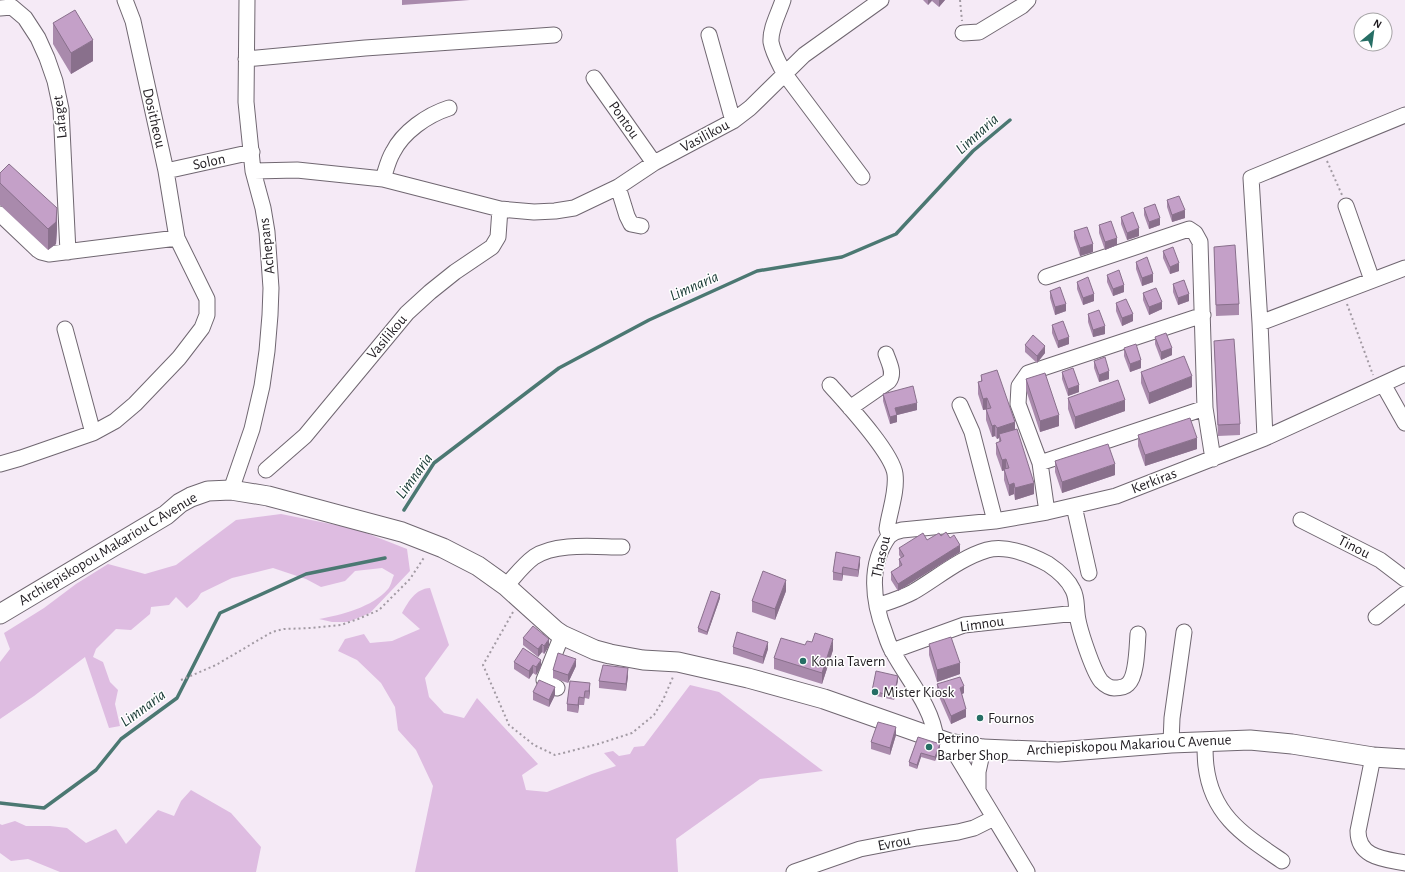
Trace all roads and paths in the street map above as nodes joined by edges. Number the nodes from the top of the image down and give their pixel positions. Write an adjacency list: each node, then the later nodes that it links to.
1 (125, 0): 20 (street, Dositheou)
2 (247, 0): 11 (street, Achepans)
3 (783, 0): 12 (street)
4 (881, 0): 12 (street, Vasilikou)
5 (960, 0): 8 (path)
6 (1028, 0): 8 (street)
7 (0, 8): 30 (street, Lafaget)
8 (963, 33)
9 (554, 35): 11 (street)
10 (709, 35): 16 (street)
11 (246, 59): 18 (street, Achepans)
12 (784, 73): 16 (street, Vasilikou); 22 (street)
13 (594, 78): 19 (street, Pontou)
14 (449, 108): 23 (street)
15 (1405, 115): 17 (street)
16 (733, 121): 19 (street, Vasilikou)
17 (1322, 149): 25 (path); 36 (street)
18 (252, 152): 20 (street, Solon); 21 (street, Achepans)
19 (654, 163): 24 (street, Vasilikou)
20 (166, 171): 29 (street, Dositheou)
21 (254, 171): 23 (street, Vasilikou); 52 (street, Achepans)
22 (862, 177)
23 (383, 179): 26 (street, Vasilikou)
24 (618, 187): 26 (street, Vasilikou); 28 (street)
25 (1346, 206): 33 (street)
26 (500, 209): 51 (street, Vasilikou)
27 (0, 214): 30 (street)
28 (641, 226)
29 (177, 238): 30 (street); 46 (street, Dositheou)
30 (68, 252)
31 (1405, 268): 33 (street)
32 (1046, 277): 35 (street)
33 (1372, 280): 34 (street)
34 (1342, 292): 36 (street); 41 (path)
35 (1203, 315): 44 (street); 49 (street)
36 (1260, 323): 47 (street)
37 (65, 329): 46 (street)
38 (886, 354): 43 (street)
39 (1405, 374): 41 (street, Kerkiras)
40 (830, 385): 43 (street, Thasou)
41 (1380, 385): 45 (street); 47 (street, Kerkiras)
42 (960, 405): 56 (street)
43 (850, 408): 57 (street, Thasou)
44 (1205, 408): 48 (street); 49 (street)
45 (1405, 423)
46 (93, 433): 50 (street, Dositheou)
47 (1265, 438): 48 (street, Kerkiras)
48 (1213, 459): 53 (street, Kerkiras)
49 (1040, 463): 54 (street)
50 (0, 464)
51 (266, 470)
52 (231, 490): 58 (main road, Archiepiskopou Makariou C Avenue); 66 (main road, Archiepiskopou Makariou C Avenue)
53 (1074, 506): 54 (street, Kerkiras); 60 (street)
54 (1047, 512): 56 (street, Kerkiras)
55 (1301, 520): 61 (street, Tinou)
56 (995, 521): 57 (street, Kerkiras)
57 (889, 536): 65 (street, Thasou)
58 (433, 544): 62 (main road, Archiepiskopou Makariou C Avenue); 74 (path)
59 (622, 547): 62 (street)
60 (1089, 573)
61 (1405, 579)
62 (506, 586): 64 (main road, Archiepiskopou Makariou C Avenue)
63 (1405, 594): 68 (street)
64 (520, 599): 71 (main road, Archiepiskopou Makariou C Avenue); 73 (path)
65 (877, 606): 67 (street); 72 (street, Thasou)
66 (1, 612)
67 (1077, 613): 70 (street); 72 (street, Limnou)
68 (1376, 617)
69 (1184, 632): 78 (street)
70 (1138, 634)
71 (562, 635): 73 (main road, Archiepiskopou Makariou C Avenue); 75 (street)
72 (892, 650): 76 (street, Thasou)
73 (678, 662): 76 (main road, Archiepiskopou Makariou C Avenue)
74 (181, 680)
75 (557, 688)
76 (942, 741): 79 (main road, Archiepiskopou Makariou C Avenue); 82 (street, Thasou)
77 (1205, 742): 78 (main road, Archiepiskopou Makariou C Avenue); 80 (main road, Archiepiskopou Makariou C Avenue); 84 (street)
78 (1171, 743): 79 (main road, Archiepiskopou Makariou C Avenue)
79 (983, 750): 82 (street)
80 (1373, 757): 81 (main road, Archiepiskopou Makariou C Avenue); 85 (street)
81 (1405, 758)
82 (978, 791): 83 (street, Thasou)
83 (994, 818): 86 (street, Evrou); 87 (street, Thasou)
84 (1282, 861)
85 (1405, 863)
86 (794, 872)
87 (1027, 872)

